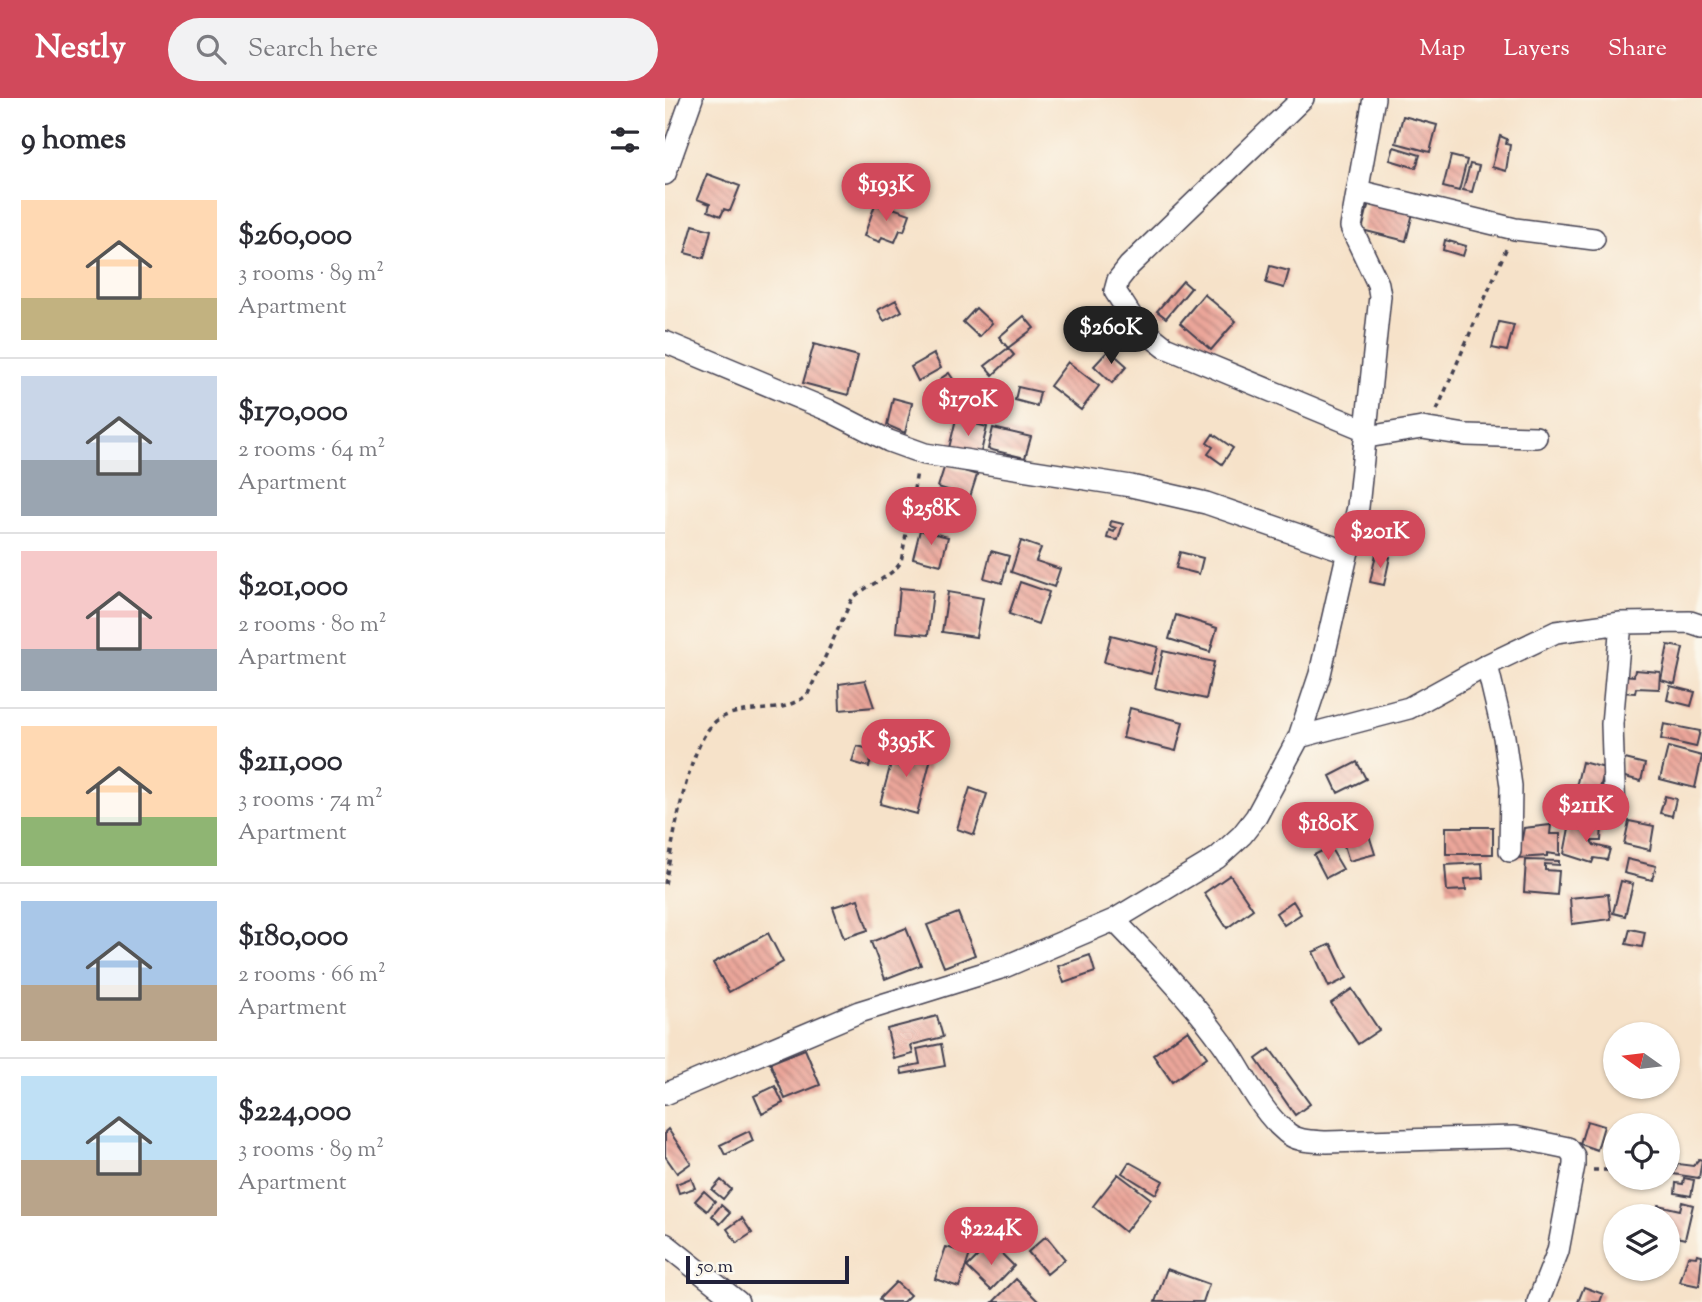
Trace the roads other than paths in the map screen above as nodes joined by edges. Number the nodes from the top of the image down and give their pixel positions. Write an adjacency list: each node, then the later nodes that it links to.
1 (692, 98): 4 (street)
2 (1303, 98): 8 (street)
3 (1374, 98): 5 (street)
4 (665, 174)
5 (1358, 191): 6 (street); 8 (street)
6 (1594, 239)
7 (665, 342): 10 (street)
8 (1367, 434): 9 (street); 10 (street)
9 (1537, 437)
10 (1348, 552): 14 (street)
11 (1621, 623): 12 (street); 13 (street); 15 (street)
12 (1702, 626)
13 (1487, 665): 14 (street); 16 (street)
14 (1299, 737): 17 (street)
15 (1615, 817)
16 (1510, 851)
17 (1114, 920): 18 (street); 21 (street)
18 (665, 1094)
19 (665, 1244): 20 (street)
20 (738, 1302)
21 (1538, 1302)

